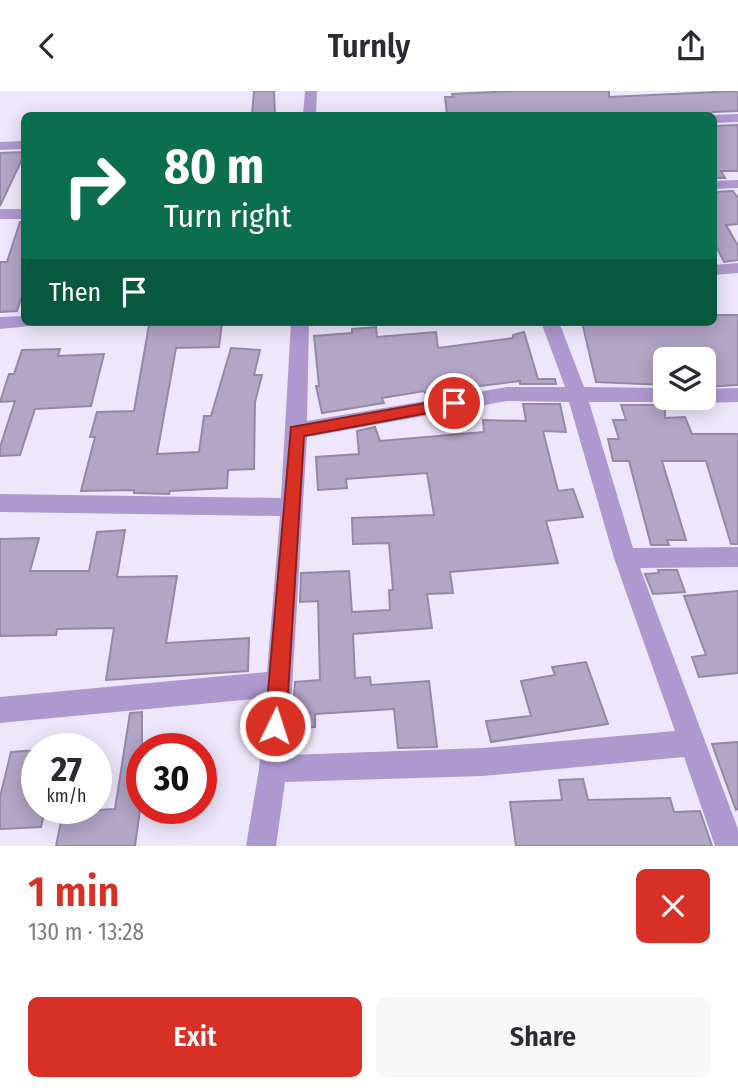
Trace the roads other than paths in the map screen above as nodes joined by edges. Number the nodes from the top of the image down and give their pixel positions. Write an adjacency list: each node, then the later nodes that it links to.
1 (311, 91): 2 (street)
2 (310, 112)
3 (738, 118): 4 (street)
4 (717, 119)
5 (21, 145): 6 (street)
6 (0, 146)
7 (738, 184): 8 (street)
8 (717, 185)
9 (21, 213): 10 (street)
10 (0, 214)
11 (738, 268): 12 (street)
12 (717, 270)
13 (21, 322): 14 (street)
14 (0, 323)
15 (300, 326): 21 (street)
16 (552, 326): 17 (street)
17 (577, 394): 18 (street); 21 (street); 25 (street)
18 (653, 395)
19 (738, 395): 20 (street)
20 (716, 396)
21 (297, 431): 23 (street)
22 (0, 503): 23 (street)
23 (291, 507): 26 (street)
24 (738, 557): 25 (street)
25 (625, 558): 28 (street)
26 (278, 684): 27 (street); 29 (street)
27 (0, 710)
28 (692, 743): 29 (street); 30 (street)
29 (273, 769): 31 (street)
30 (730, 831)
31 (261, 846)

